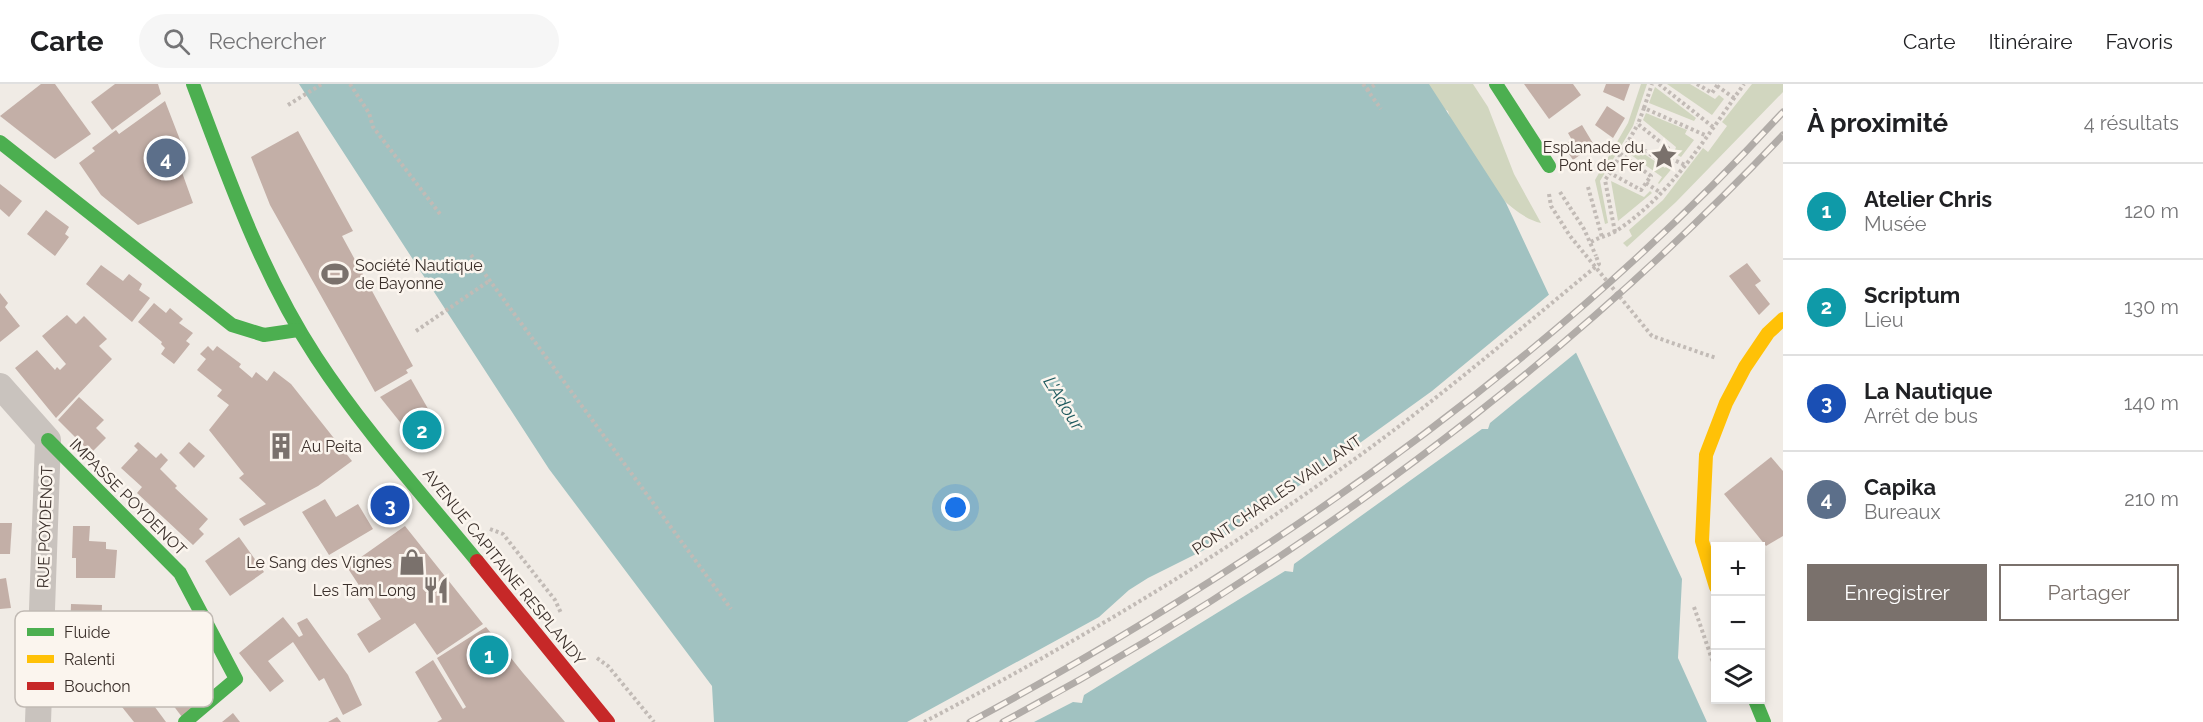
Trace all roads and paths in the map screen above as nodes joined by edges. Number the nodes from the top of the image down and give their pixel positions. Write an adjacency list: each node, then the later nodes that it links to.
1 (193, 84): 38 (main road, AVENUE CAPITAINE RESPLANDY)
2 (322, 84): 14 (path)
3 (350, 84): 31 (path)
4 (1363, 84): 12 (path)
5 (1376, 84): 12 (path)
6 (1496, 84): 25 (main road)
7 (1652, 84): 15 (path)
8 (1659, 84): 18 (path)
9 (1697, 84): 11 (path)
10 (1744, 84): 13 (path)
11 (1718, 85): 13 (path)
12 (1367, 90): 16 (path)
13 (1734, 98): 18 (path)
14 (288, 105)
15 (1644, 108): 17 (path); 19 (path)
16 (1381, 109)
17 (1638, 124): 20 (path); 23 (path)
18 (1713, 127): 19 (path)
19 (1707, 136): 24 (path)
20 (1629, 140): 22 (path); 23 (path)
21 (0, 142): 38 (main road)
22 (1621, 154): 26 (path); 27 (path)
23 (1665, 156): 24 (path)
24 (1685, 165): 29 (path)
25 (1549, 166): 40 (path)
26 (1610, 173): 27 (path); 32 (path)
27 (1646, 183): 29 (path)
28 (1588, 187): 33 (path)
29 (1660, 193): 32 (path)
30 (1563, 197): 34 (path)
31 (440, 214)
32 (1615, 232): 33 (path)
33 (1599, 238): 34 (path)
34 (1591, 243): 59 (path, PONT CHARLES VAILLANT, bridge)
35 (471, 255): 36 (path)
36 (489, 281): 39 (path); 45 (path)
37 (1783, 318): 40 (main road)
38 (298, 330): 57 (main road, AVENUE CAPITAINE RESPLANDY)
39 (416, 331)
40 (1745, 367): 44 (main road)
41 (0, 386): 42 (street)
42 (48, 440): 46 (street, RUE POYDENOT); 47 (main road, IMPASSE POYDENOT)
43 (483, 526): 48 (path)
44 (1711, 571)
45 (731, 609)
46 (42, 611)
47 (200, 611)
48 (563, 617)
49 (213, 635): 51 (main road, IMPASSE POYDENOT)
50 (591, 652): 58 (path)
51 (213, 698)
52 (1757, 704): 60 (main road)
53 (39, 707): 55 (street, RUE POYDENOT)
54 (203, 707): 56 (main road, IMPASSE POYDENOT)
55 (38, 722)
56 (185, 722)
57 (608, 722)
58 (654, 722)
59 (924, 722)
60 (1764, 722)

